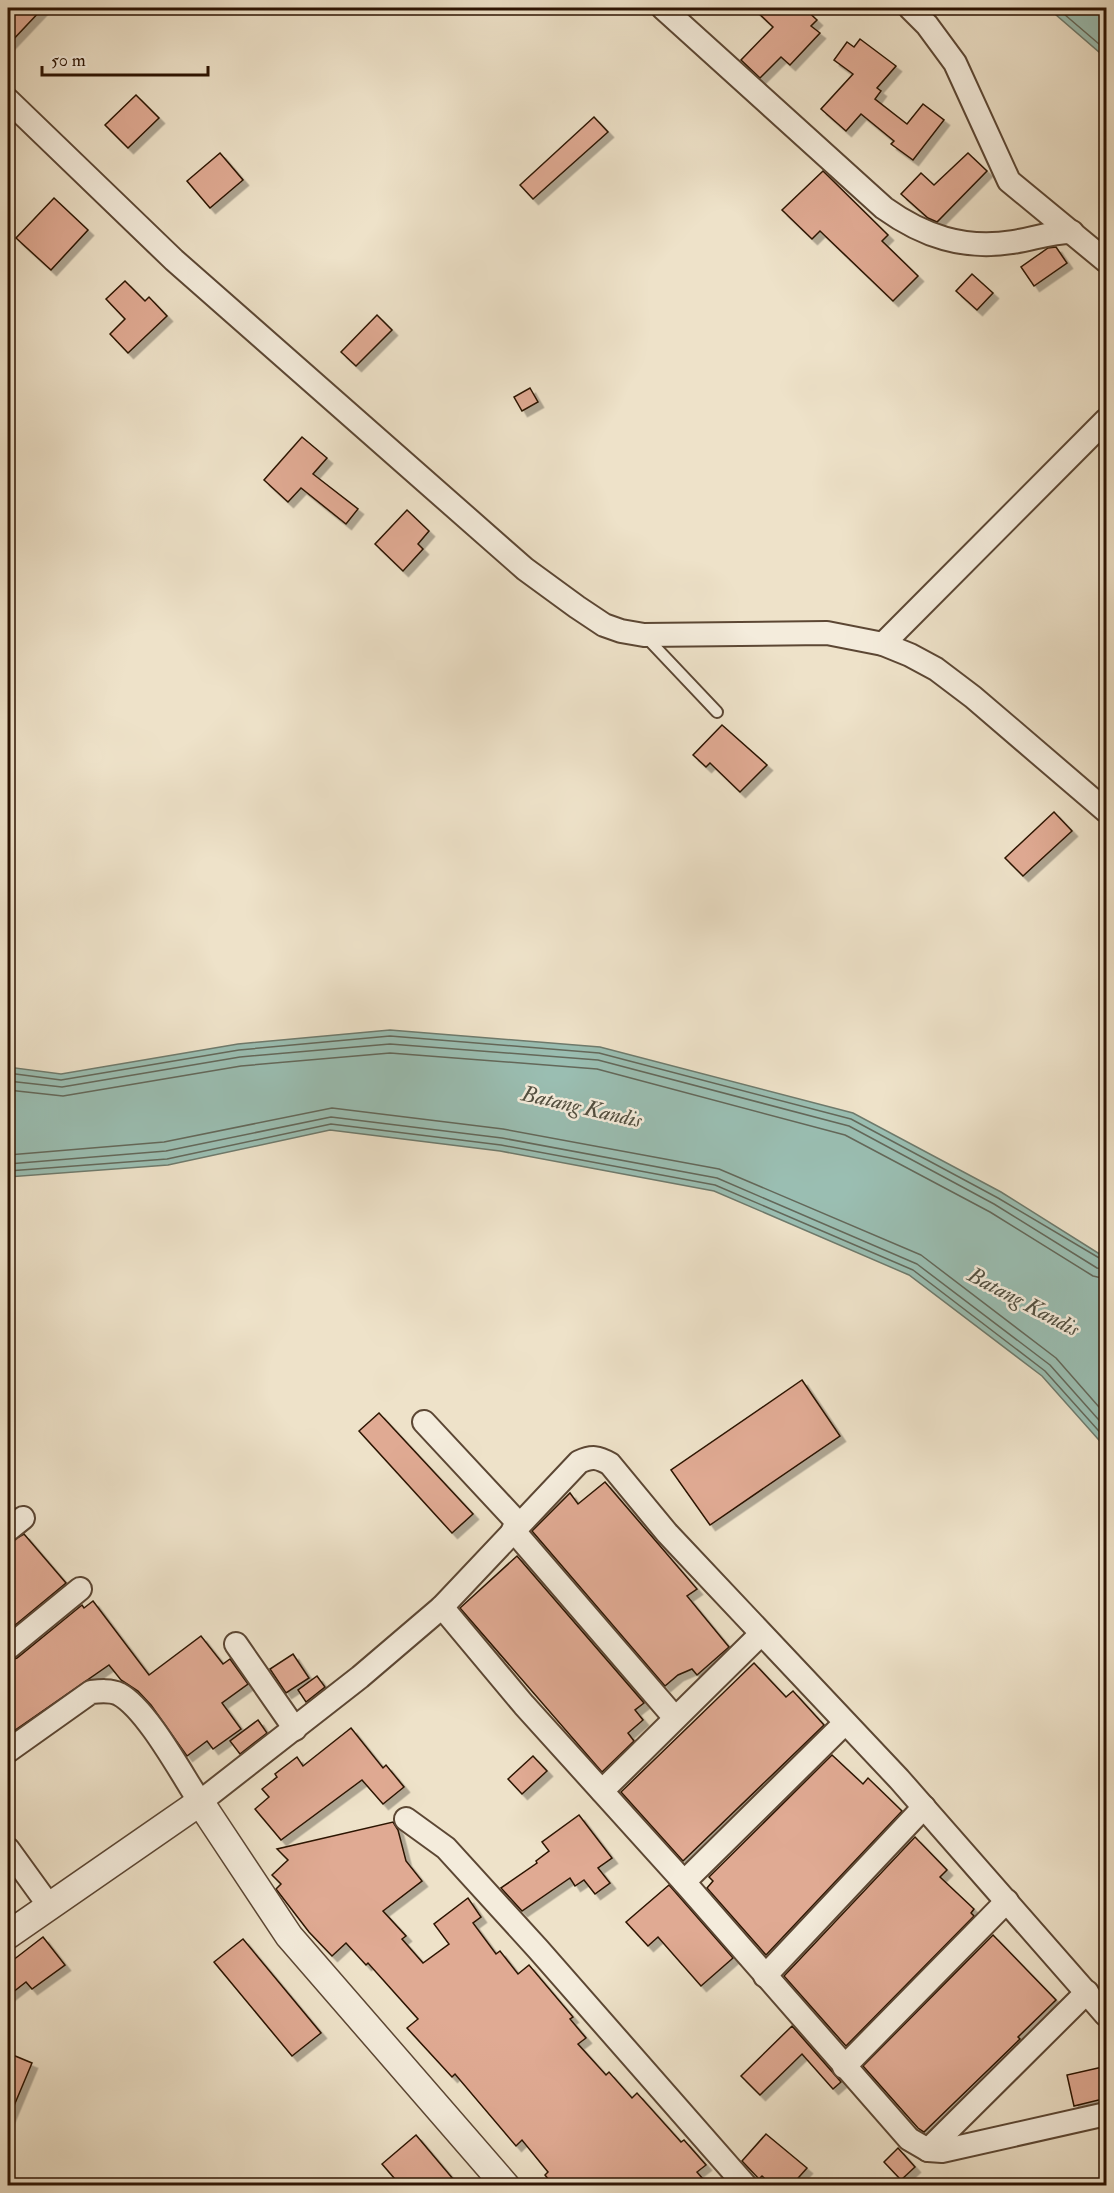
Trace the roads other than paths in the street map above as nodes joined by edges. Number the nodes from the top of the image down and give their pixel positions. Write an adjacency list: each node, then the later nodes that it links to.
1 (663, 8): 4 (street)
2 (910, 8): 4 (street)
3 (8, 100): 7 (street)
4 (1072, 232): 5 (street)
5 (1107, 261)
6 (1107, 420): 8 (street)
7 (644, 635): 8 (street); 9 (lane)
8 (883, 644): 10 (street)
9 (717, 712)
10 (1107, 811)
11 (424, 1422): 12 (street)
12 (516, 1527): 14 (street); 15 (street); 18 (street)
13 (80, 1589): 17 (street)
14 (442, 1607): 20 (street); 22 (street)
15 (760, 1634): 18 (street); 19 (street)
16 (236, 1644): 20 (street)
17 (8, 1648)
18 (675, 1718): 22 (street)
19 (845, 1723): 24 (street); 27 (street)
20 (295, 1729): 23 (street)
21 (8, 1751): 23 (street)
22 (602, 1791): 27 (street)
23 (200, 1802): 29 (street); 37 (street)
24 (924, 1807): 28 (street); 31 (street)
25 (406, 1820): 38 (street)
26 (8, 1849): 29 (street)
27 (684, 1882): 31 (street)
28 (1007, 1901): 32 (street); 34 (street)
29 (50, 1907): 30 (street)
30 (8, 1935)
31 (765, 1976): 34 (street)
32 (1087, 1992): 33 (street); 36 (street)
33 (1107, 2015)
34 (844, 2067): 36 (street)
35 (1107, 2114): 36 (street)
36 (928, 2150)
37 (506, 2186)
38 (746, 2186)

